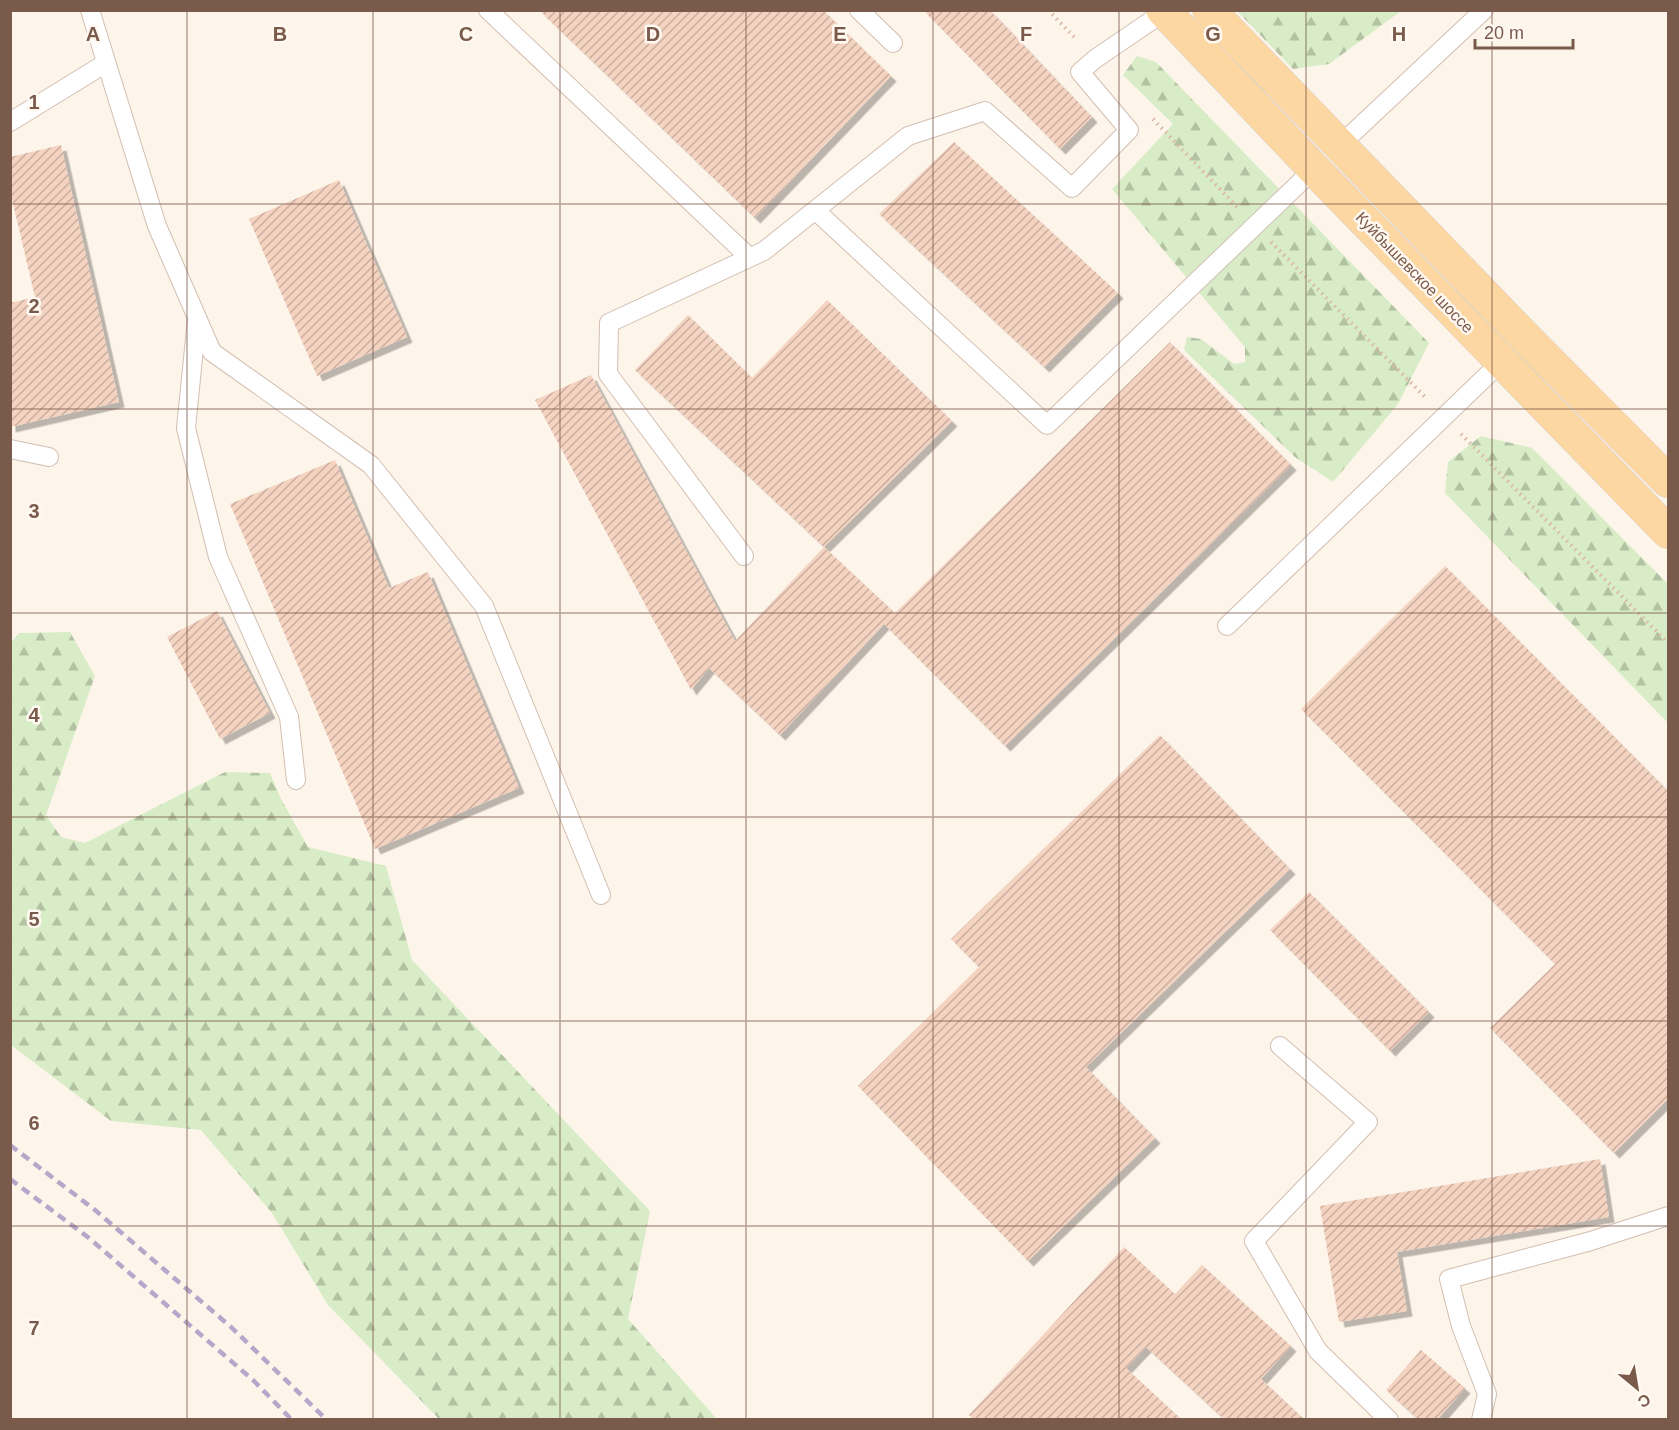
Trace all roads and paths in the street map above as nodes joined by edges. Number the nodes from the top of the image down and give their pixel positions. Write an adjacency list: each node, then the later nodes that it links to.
1 (90, 10): 10 (lane)
2 (488, 10): 17 (lane)
3 (859, 10): 8 (lane)
4 (1048, 10): 9 (path)
5 (1209, 10): 13 (main road, Куйбышевское шоссе)
6 (1484, 10): 13 (lane)
7 (1164, 11): 9 (lane); 14 (main road, Куйбышевское шоссе)
8 (893, 43)
9 (1095, 59): 15 (lane)
10 (106, 63): 12 (lane); 18 (lane)
11 (1151, 117): 16 (path)
12 (10, 122)
13 (1339, 146): 23 (main road, Куйбышевское шоссе)
14 (1314, 170): 16 (lane); 19 (main road, Куйбышевское шоссе)
15 (815, 210): 16 (lane); 17 (lane)
16 (1255, 226): 20 (path)
17 (749, 257): 25 (lane)
18 (197, 318): 28 (lane); 29 (lane)
19 (1502, 361): 20 (lane); 24 (main road, Куйбышевское шоссе)
20 (1444, 416): 26 (lane); 27 (path)
21 (10, 448): 22 (lane)
22 (49, 457)
23 (1668, 481)
24 (1668, 532)
25 (744, 556)
26 (1227, 626)
27 (1668, 643)
28 (296, 780)
29 (602, 895)
30 (1280, 1046): 32 (lane)
31 (1668, 1215): 33 (lane)
32 (1389, 1419)
33 (1481, 1419)

